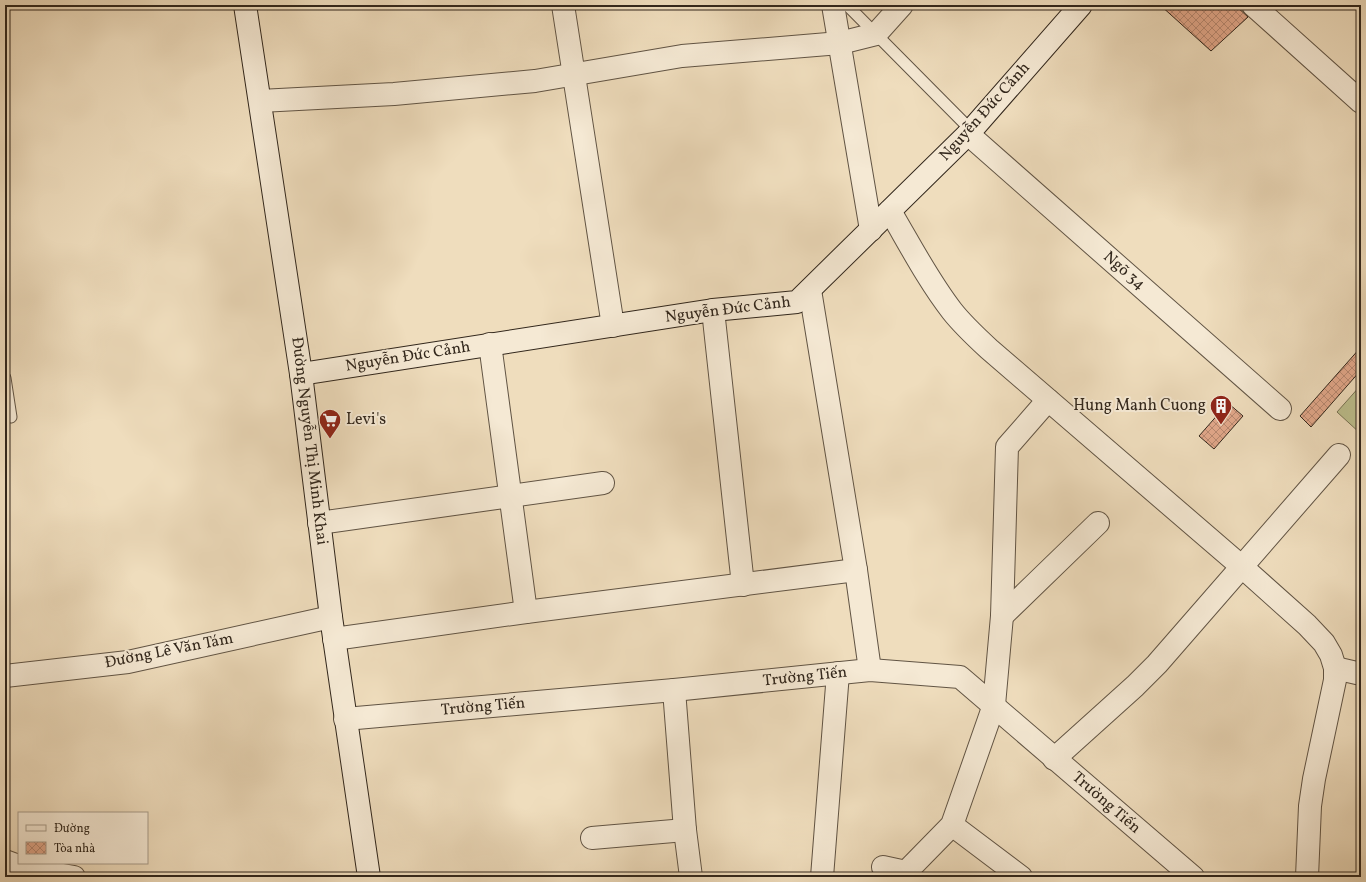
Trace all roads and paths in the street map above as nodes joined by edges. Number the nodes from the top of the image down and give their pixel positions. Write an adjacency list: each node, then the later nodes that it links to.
1 (245, 5): 11 (street, Đường Nguyễn Thị Minh Khai)
2 (562, 5): 10 (street)
3 (833, 5): 9 (street)
4 (847, 5): 8 (lane)
5 (902, 5): 8 (street)
6 (1081, 5): 13 (street, Nguyễn Đức Cảnh)
7 (1253, 5): 12 (street)
8 (876, 34): 9 (street); 13 (lane)
9 (840, 43): 10 (street); 15 (street)
10 (574, 74): 11 (street); 18 (street)
11 (260, 101): 20 (street, Đường Nguyễn Thị Minh Khai)
12 (1361, 102)
13 (970, 132): 14 (street, Nguyễn Đức Cảnh); 23 (street, Ngõ 34)
14 (890, 211): 15 (street, Nguyễn Đức Cảnh); 22 (street)
15 (871, 230): 16 (street, Nguyễn Đức Cảnh)
16 (810, 290): 17 (street, Nguyễn Đức Cảnh); 31 (street)
17 (713, 310): 18 (street, Nguyễn Đức Cảnh); 32 (street)
18 (612, 326): 19 (street, Nguyễn Đức Cảnh)
19 (490, 344): 20 (street, Nguyễn Đức Cảnh); 27 (street)
20 (301, 374): 28 (street, Đường Nguyễn Thị Minh Khai)
21 (5, 378): 24 (lane)
22 (1048, 400): 30 (street); 34 (street)
23 (1280, 409)
24 (11, 417)
25 (1339, 455): 30 (street)
26 (603, 483): 27 (street)
27 (510, 495): 28 (street); 33 (street)
28 (319, 523): 35 (street, Đường Nguyễn Thị Minh Khai)
29 (1098, 524): 34 (street)
30 (1241, 566): 37 (street); 45 (street)
31 (856, 570): 32 (street); 38 (street)
32 (743, 584): 33 (street)
33 (526, 612): 36 (street)
34 (1002, 616): 43 (street)
35 (331, 617): 36 (street, Đường Nguyễn Thị Minh Khai); 41 (street, Đường Lê Văn Tám)
36 (334, 639): 44 (street, Đường Nguyễn Thị Minh Khai)
37 (1335, 668): 40 (street); 57 (street)
38 (870, 670): 39 (street, Trường Tiến); 43 (street, Trường Tiến)
39 (838, 673): 42 (street, Trường Tiến); 54 (street)
40 (1361, 674)
41 (5, 676)
42 (674, 690): 44 (street, Trường Tiến); 47 (street)
43 (994, 706): 45 (street, Trường Tiến); 46 (street)
44 (345, 719): 52 (street, Đường Nguyễn Thị Minh Khai)
45 (1054, 759): 56 (street, Trường Tiến)
46 (952, 825): 50 (street); 55 (street)
47 (685, 830): 48 (street); 53 (street)
48 (592, 838)
49 (5, 862): 51 (street)
50 (883, 867)
51 (74, 877)
52 (369, 877)
53 (691, 877)
54 (822, 877)
55 (1021, 877)
56 (1193, 877)
57 (1307, 877)

